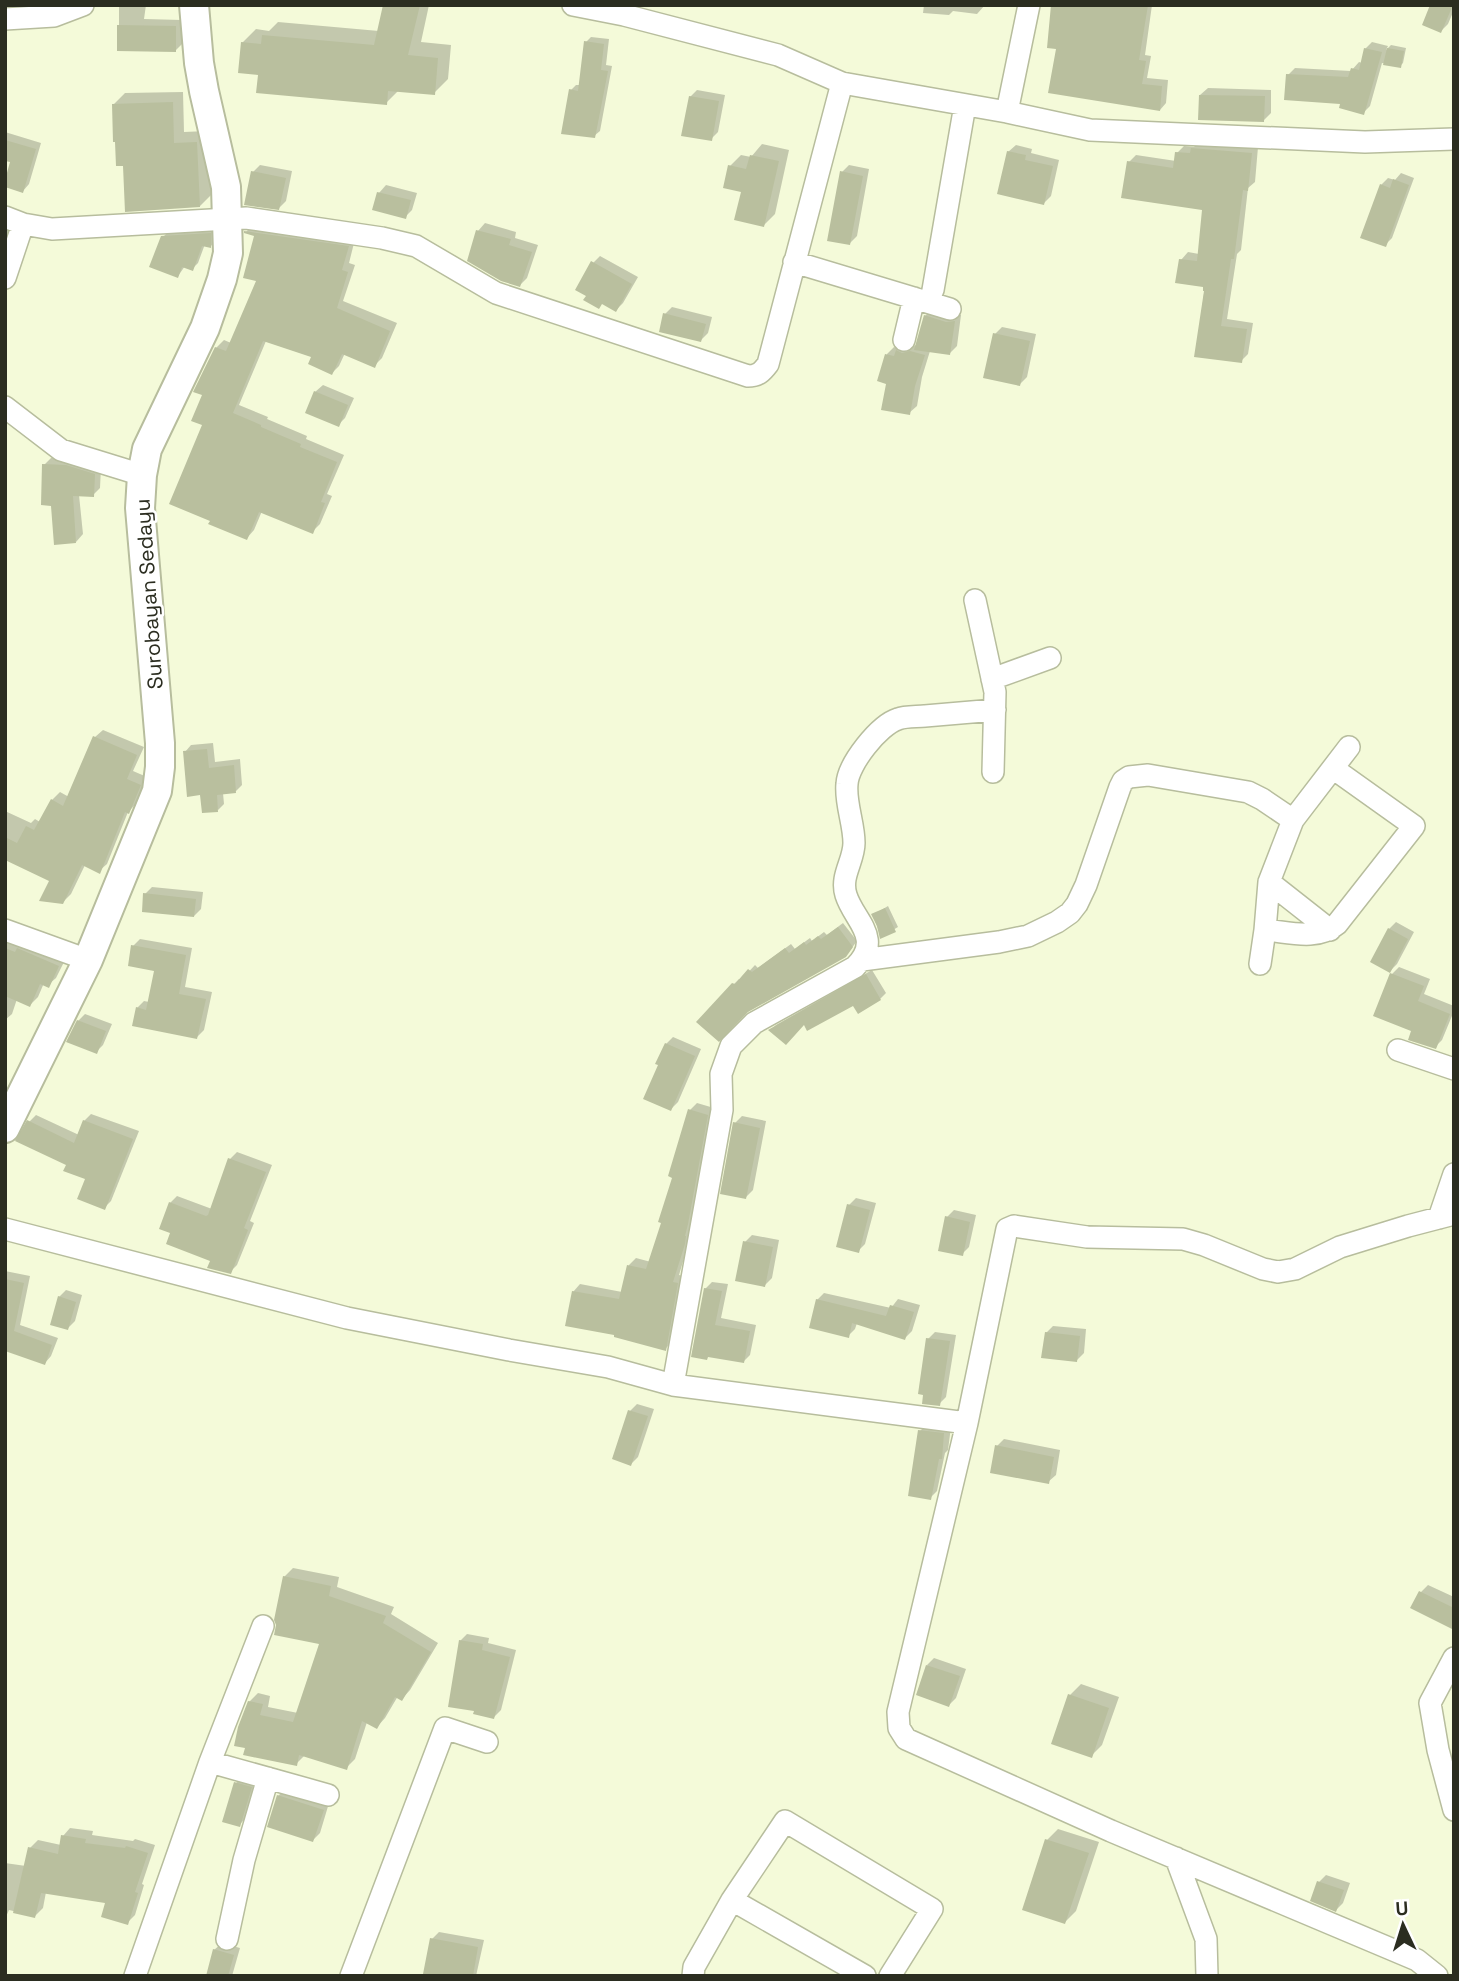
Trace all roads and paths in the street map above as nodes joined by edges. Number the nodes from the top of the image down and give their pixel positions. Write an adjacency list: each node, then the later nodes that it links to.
1 (83, 5): 5 (street)
2 (194, 5): 10 (main road, Surobayan Sedayu)
3 (573, 5): 6 (street)
4 (1029, 5): 8 (street)
5 (5, 19)
6 (842, 83): 7 (street); 12 (street)
7 (965, 105): 8 (street); 14 (street)
8 (1007, 112): 9 (street)
9 (1454, 139)
10 (228, 218): 11 (street); 12 (street); 18 (main road, Surobayan Sedayu)
11 (14, 220): 13 (street)
12 (794, 262): 14 (street)
13 (5, 278)
14 (924, 294): 15 (street); 16 (street)
15 (950, 309)
16 (904, 340)
17 (5, 407): 18 (street)
18 (142, 475): 31 (main road, Surobayan Sedayu)
19 (975, 600): 21 (street)
20 (1050, 658): 21 (street)
21 (992, 679): 22 (street)
22 (995, 710): 25 (street); 32 (street)
23 (1349, 747): 24 (street)
24 (1334, 769): 26 (street); 30 (street)
25 (993, 772)
26 (1293, 820): 27 (street); 32 (street)
27 (1269, 882): 29 (street); 30 (street)
28 (5, 930): 31 (street)
29 (1265, 930): 30 (street); 33 (street)
30 (1331, 930)
31 (88, 960): 36 (main road, Surobayan Sedayu)
32 (862, 960): 40 (street)
33 (1259, 964)
34 (1398, 1050): 35 (street)
35 (1454, 1069)
36 (5, 1128)
37 (1454, 1174): 38 (street)
38 (1446, 1216): 41 (street)
39 (5, 1229): 40 (street)
40 (673, 1385): 41 (street)
41 (967, 1423): 49 (street)
42 (262, 1626): 45 (street)
43 (1454, 1658): 48 (street)
44 (487, 1742): 53 (street)
45 (210, 1762): 46 (street); 52 (street)
46 (268, 1779): 47 (street); 51 (street)
47 (328, 1796)
48 (1454, 1810)
49 (1176, 1858): 57 (street); 58 (street)
50 (732, 1900): 54 (street); 55 (street); 56 (street)
51 (227, 1939)
52 (135, 1976)
53 (351, 1976)
54 (693, 1976)
55 (865, 1976)
56 (890, 1976)
57 (1206, 1976)
58 (1437, 1976)

